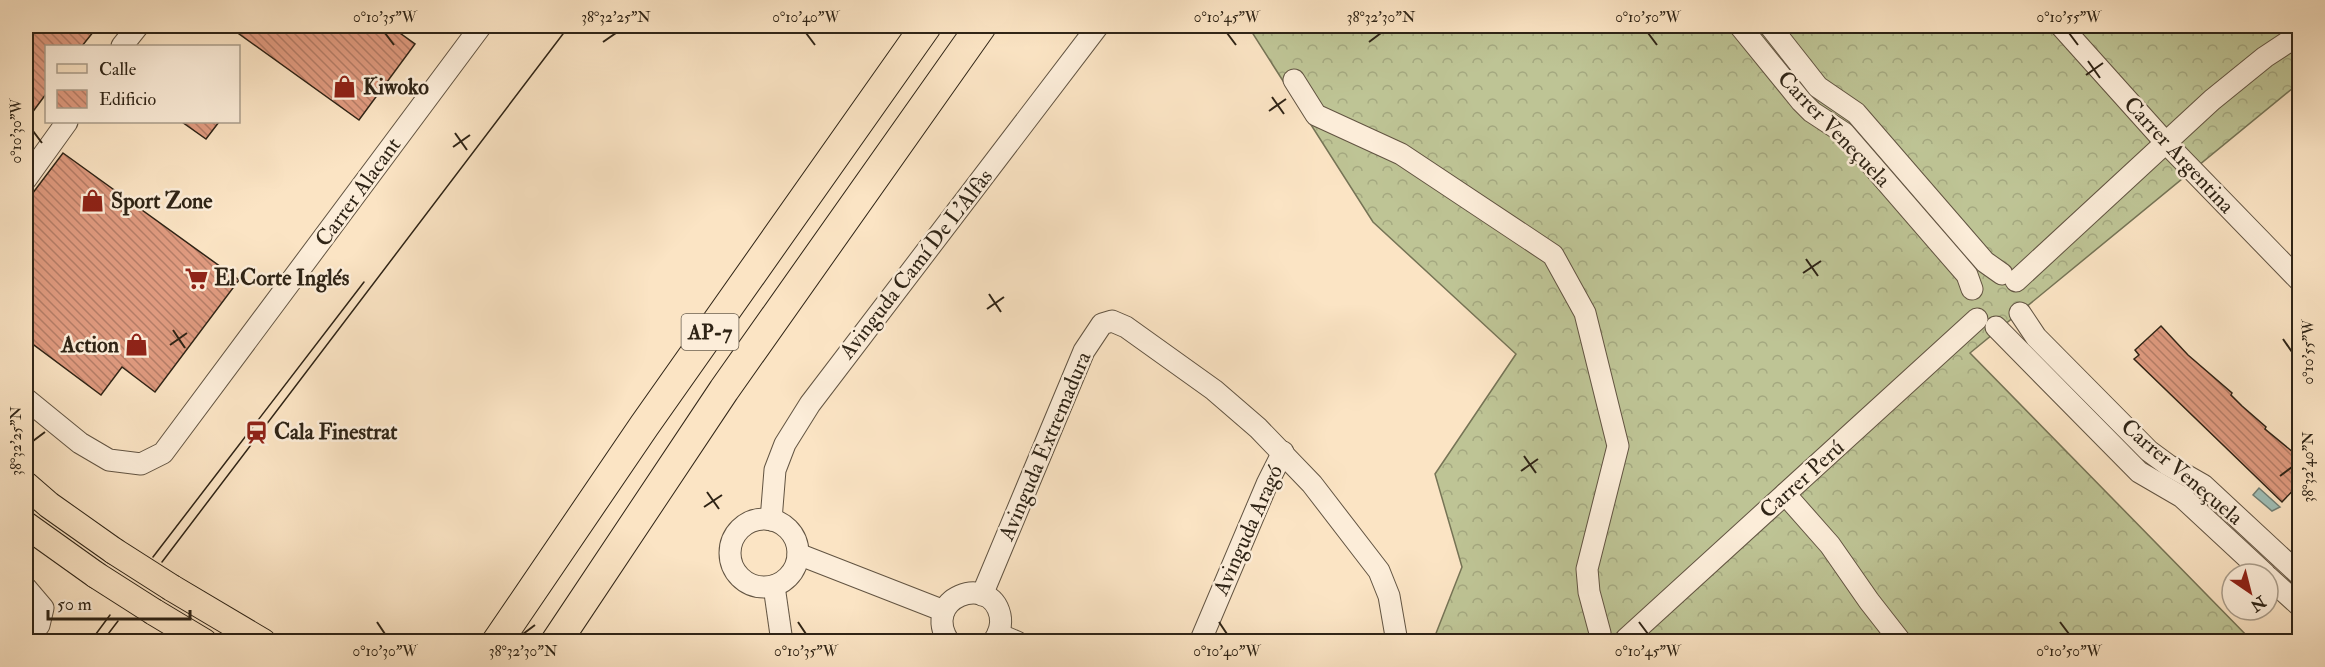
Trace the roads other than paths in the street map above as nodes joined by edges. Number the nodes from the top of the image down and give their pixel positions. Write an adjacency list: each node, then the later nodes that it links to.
1 (138, 26): 10 (street)
2 (481, 26): 20 (street, Carrer Alacant)
3 (927, 26): 41 (highway, AP-7)
4 (981, 26): 42 (highway, AP-7)
5 (1098, 26): 24 (street, Avinguda Camí De L'Alfàs)
6 (1740, 26): 17 (street, Carrer Veneçuela)
7 (1770, 26): 15 (street, Carrer Veneçuela)
8 (2061, 26): 13 (street, Carrer Argentina)
9 (2300, 34): 13 (street)
10 (123, 45)
11 (1294, 80): 35 (street)
12 (66, 123): 14 (street)
13 (2166, 143): 15 (street); 16 (street, Carrer Argentina)
14 (26, 178)
15 (2009, 277): 17 (street); 18 (street)
16 (2300, 281)
17 (1972, 289): 19 (street)
18 (2020, 313): 19 (street); 28 (street, Carrer Veneçuela)
19 (1987, 323): 23 (street, Carrer Perú); 27 (street, Carrer Veneçuela)
20 (26, 399)
21 (1283, 452): 32 (street, Avinguda Extremadura); 45 (street, Avinguda Aragó); 46 (street)
22 (26, 485): 40 (main road, bridge)
23 (1785, 494): 37 (street, Carrer Perú); 47 (street)
24 (771, 519): 26 (street); 29 (street)
25 (26, 525): 39 (main road, bridge)
26 (798, 554): 29 (street); 34 (street)
27 (2253, 562)
28 (2300, 574)
29 (774, 586): 43 (street)
30 (2280, 587): 33 (street, Carrer Veneçuela)
31 (26, 588): 38 (street)
32 (982, 595): 34 (street); 36 (street)
33 (2300, 606)
34 (944, 611): 44 (street)
35 (1593, 637): 37 (street)
36 (1003, 639)
37 (1627, 640)
38 (26, 642)
39 (204, 642)
40 (263, 642)
41 (497, 642)
42 (556, 642)
43 (782, 642)
44 (949, 642)
45 (1200, 642)
46 (1397, 642)
47 (1901, 642)

